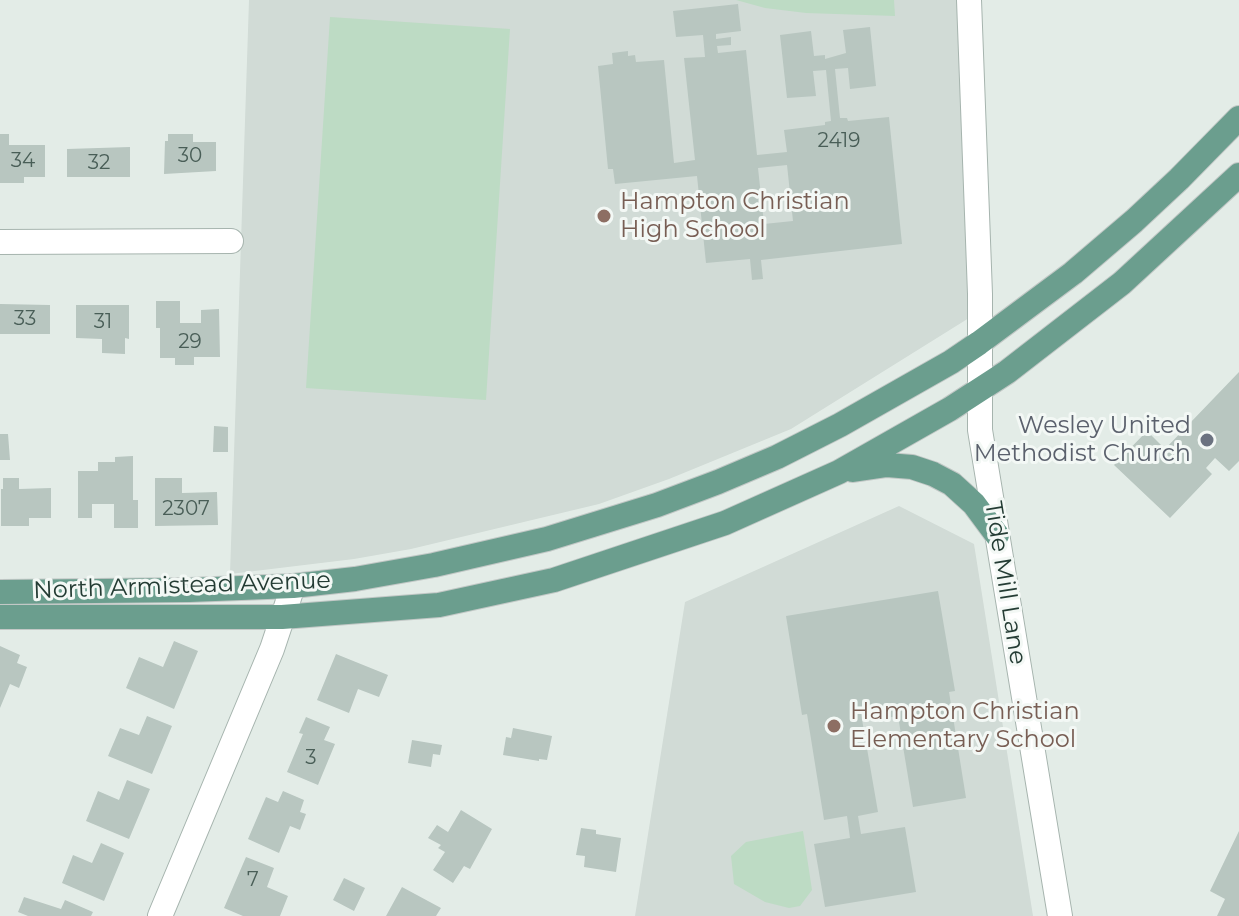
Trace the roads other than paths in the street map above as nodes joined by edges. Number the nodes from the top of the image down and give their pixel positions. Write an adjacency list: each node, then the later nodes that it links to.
1 (969, 0): 6 (street, Tide Mill Lane)
2 (1239, 118): 6 (main road, North Armistead Avenue)
3 (1239, 175): 7 (main road, North Armistead Avenue)
4 (231, 241): 5 (street)
5 (0, 242)
6 (979, 343): 7 (street, Tide Mill Lane); 10 (main road, North Armistead Avenue)
7 (978, 391): 8 (main road, North Armistead Avenue); 9 (street, Tide Mill Lane)
8 (839, 472): 9 (main road); 13 (main road, North Armistead Avenue)
9 (997, 535): 15 (street, Tide Mill Lane)
10 (293, 586): 11 (main road, North Armistead Avenue); 13 (street)
11 (0, 592)
12 (0, 617): 13 (main road, North Armistead Avenue)
13 (282, 617): 14 (street)
14 (160, 916)
15 (1060, 916)

